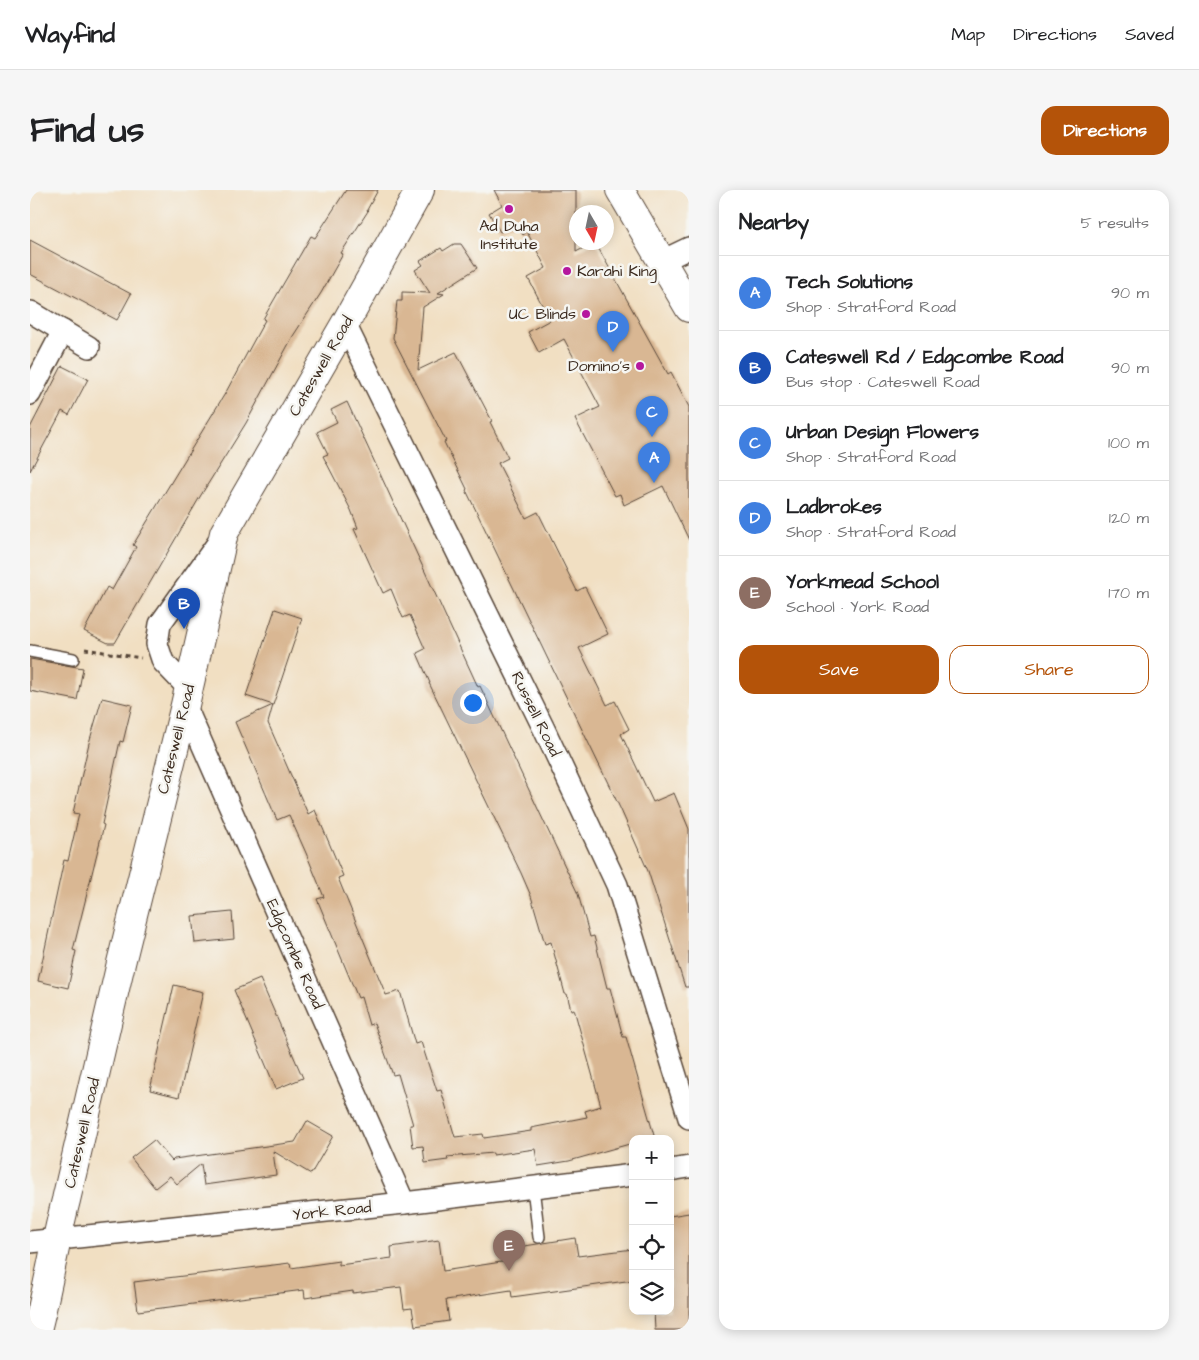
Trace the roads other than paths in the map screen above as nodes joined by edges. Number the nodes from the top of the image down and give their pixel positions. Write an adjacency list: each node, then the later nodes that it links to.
1 (420, 190): 7 (main road, Cateswell Road)
2 (620, 190): 4 (main road)
3 (689, 248): 4 (street)
4 (662, 261): 5 (main road)
5 (689, 308)
6 (31, 312): 8 (street)
7 (345, 324): 11 (main road, Cateswell Road); 15 (street, Russell Road)
8 (62, 331): 9 (street); 10 (street)
9 (90, 346)
10 (30, 394)
11 (224, 533): 14 (main road, Cateswell Road); 14 (street, Edgcombe Road)
12 (30, 651): 13 (lane)
13 (73, 659)
14 (187, 698): 20 (street, Edgcombe Road); 22 (main road, Cateswell Road)
15 (689, 1118)
16 (689, 1167): 17 (street)
17 (674, 1169)
18 (629, 1176): 19 (street, York Road)
19 (534, 1188): 20 (street, York Road); 21 (lane)
20 (404, 1203): 22 (street, York Road)
21 (539, 1237)
22 (43, 1240): 23 (main road, Cateswell Road)
23 (37, 1330)

